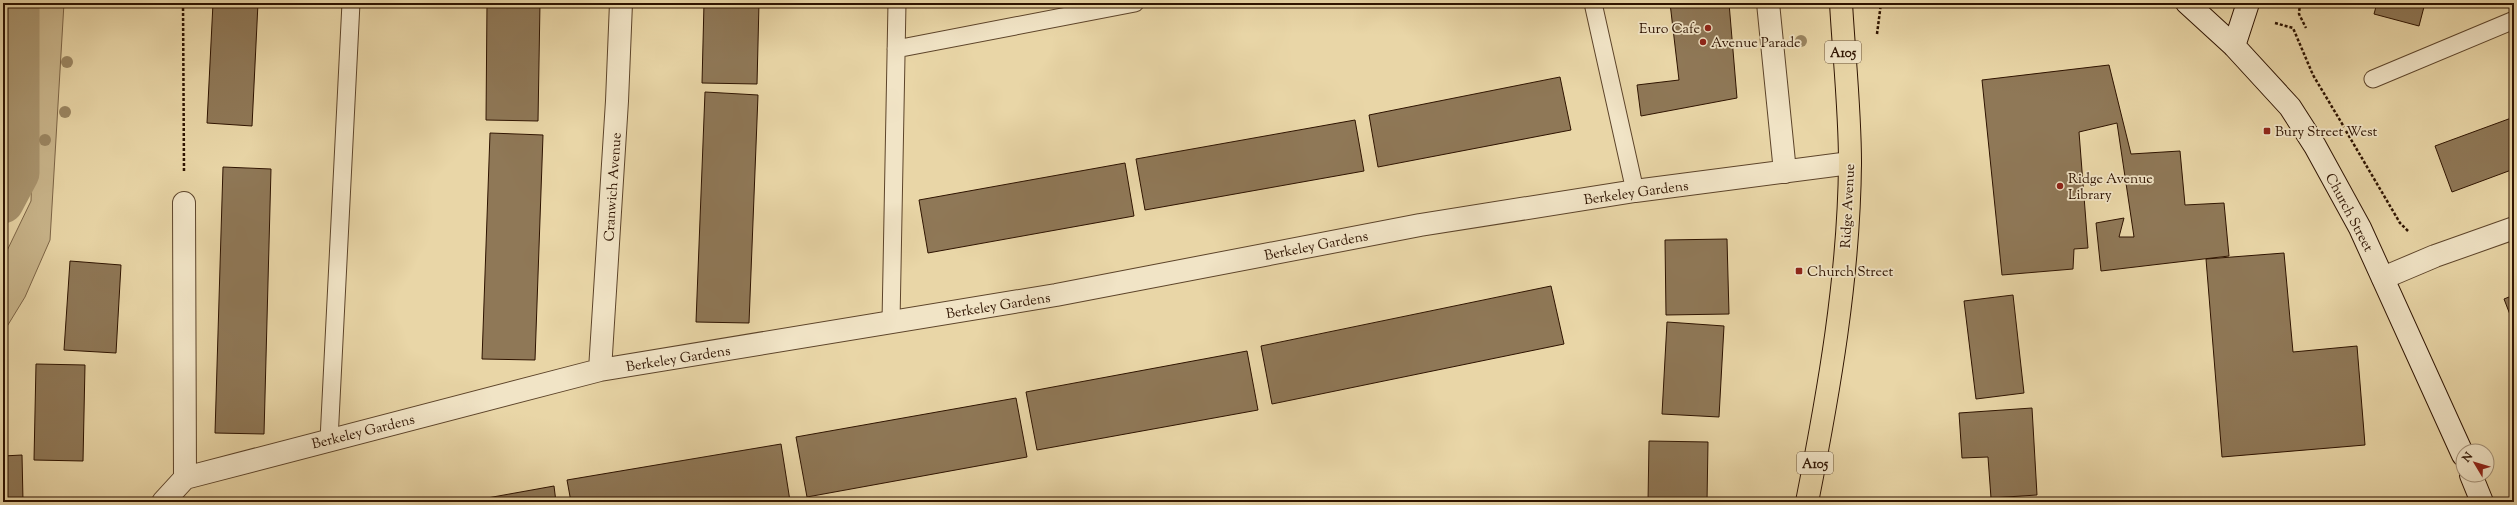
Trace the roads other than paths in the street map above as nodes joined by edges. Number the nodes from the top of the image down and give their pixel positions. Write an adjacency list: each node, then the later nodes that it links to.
1 (351, 3): 22 (lane)
2 (621, 3): 21 (street, Cranwich Avenue)
3 (897, 3): 12 (lane)
4 (1135, 3): 12 (lane)
5 (1593, 3): 16 (lane)
6 (1768, 3): 15 (street)
7 (1841, 3): 14 (main road, Ridge Avenue / A105)
8 (2187, 3): 11 (street, Church Street)
9 (2248, 3): 11 (street)
10 (2514, 20): 13 (lane)
11 (2234, 46): 19 (street, Church Street)
12 (896, 49): 20 (lane)
13 (2373, 79)
14 (1850, 163): 15 (street, Berkeley Gardens); 27 (main road, Ridge Avenue / A105)
15 (1785, 172): 16 (street, Berkeley Gardens)
16 (1635, 191): 20 (street, Berkeley Gardens)
17 (184, 203): 24 (street)
18 (2514, 228): 19 (street)
19 (2383, 278): 23 (street, Church Street)
20 (892, 322): 21 (street, Berkeley Gardens)
21 (600, 370): 22 (street, Berkeley Gardens)
22 (329, 440): 24 (street, Berkeley Gardens)
23 (2458, 443)
24 (185, 478): 26 (street)
25 (2474, 483): 28 (street)
26 (163, 502)
27 (1807, 502)
28 (2482, 502)

